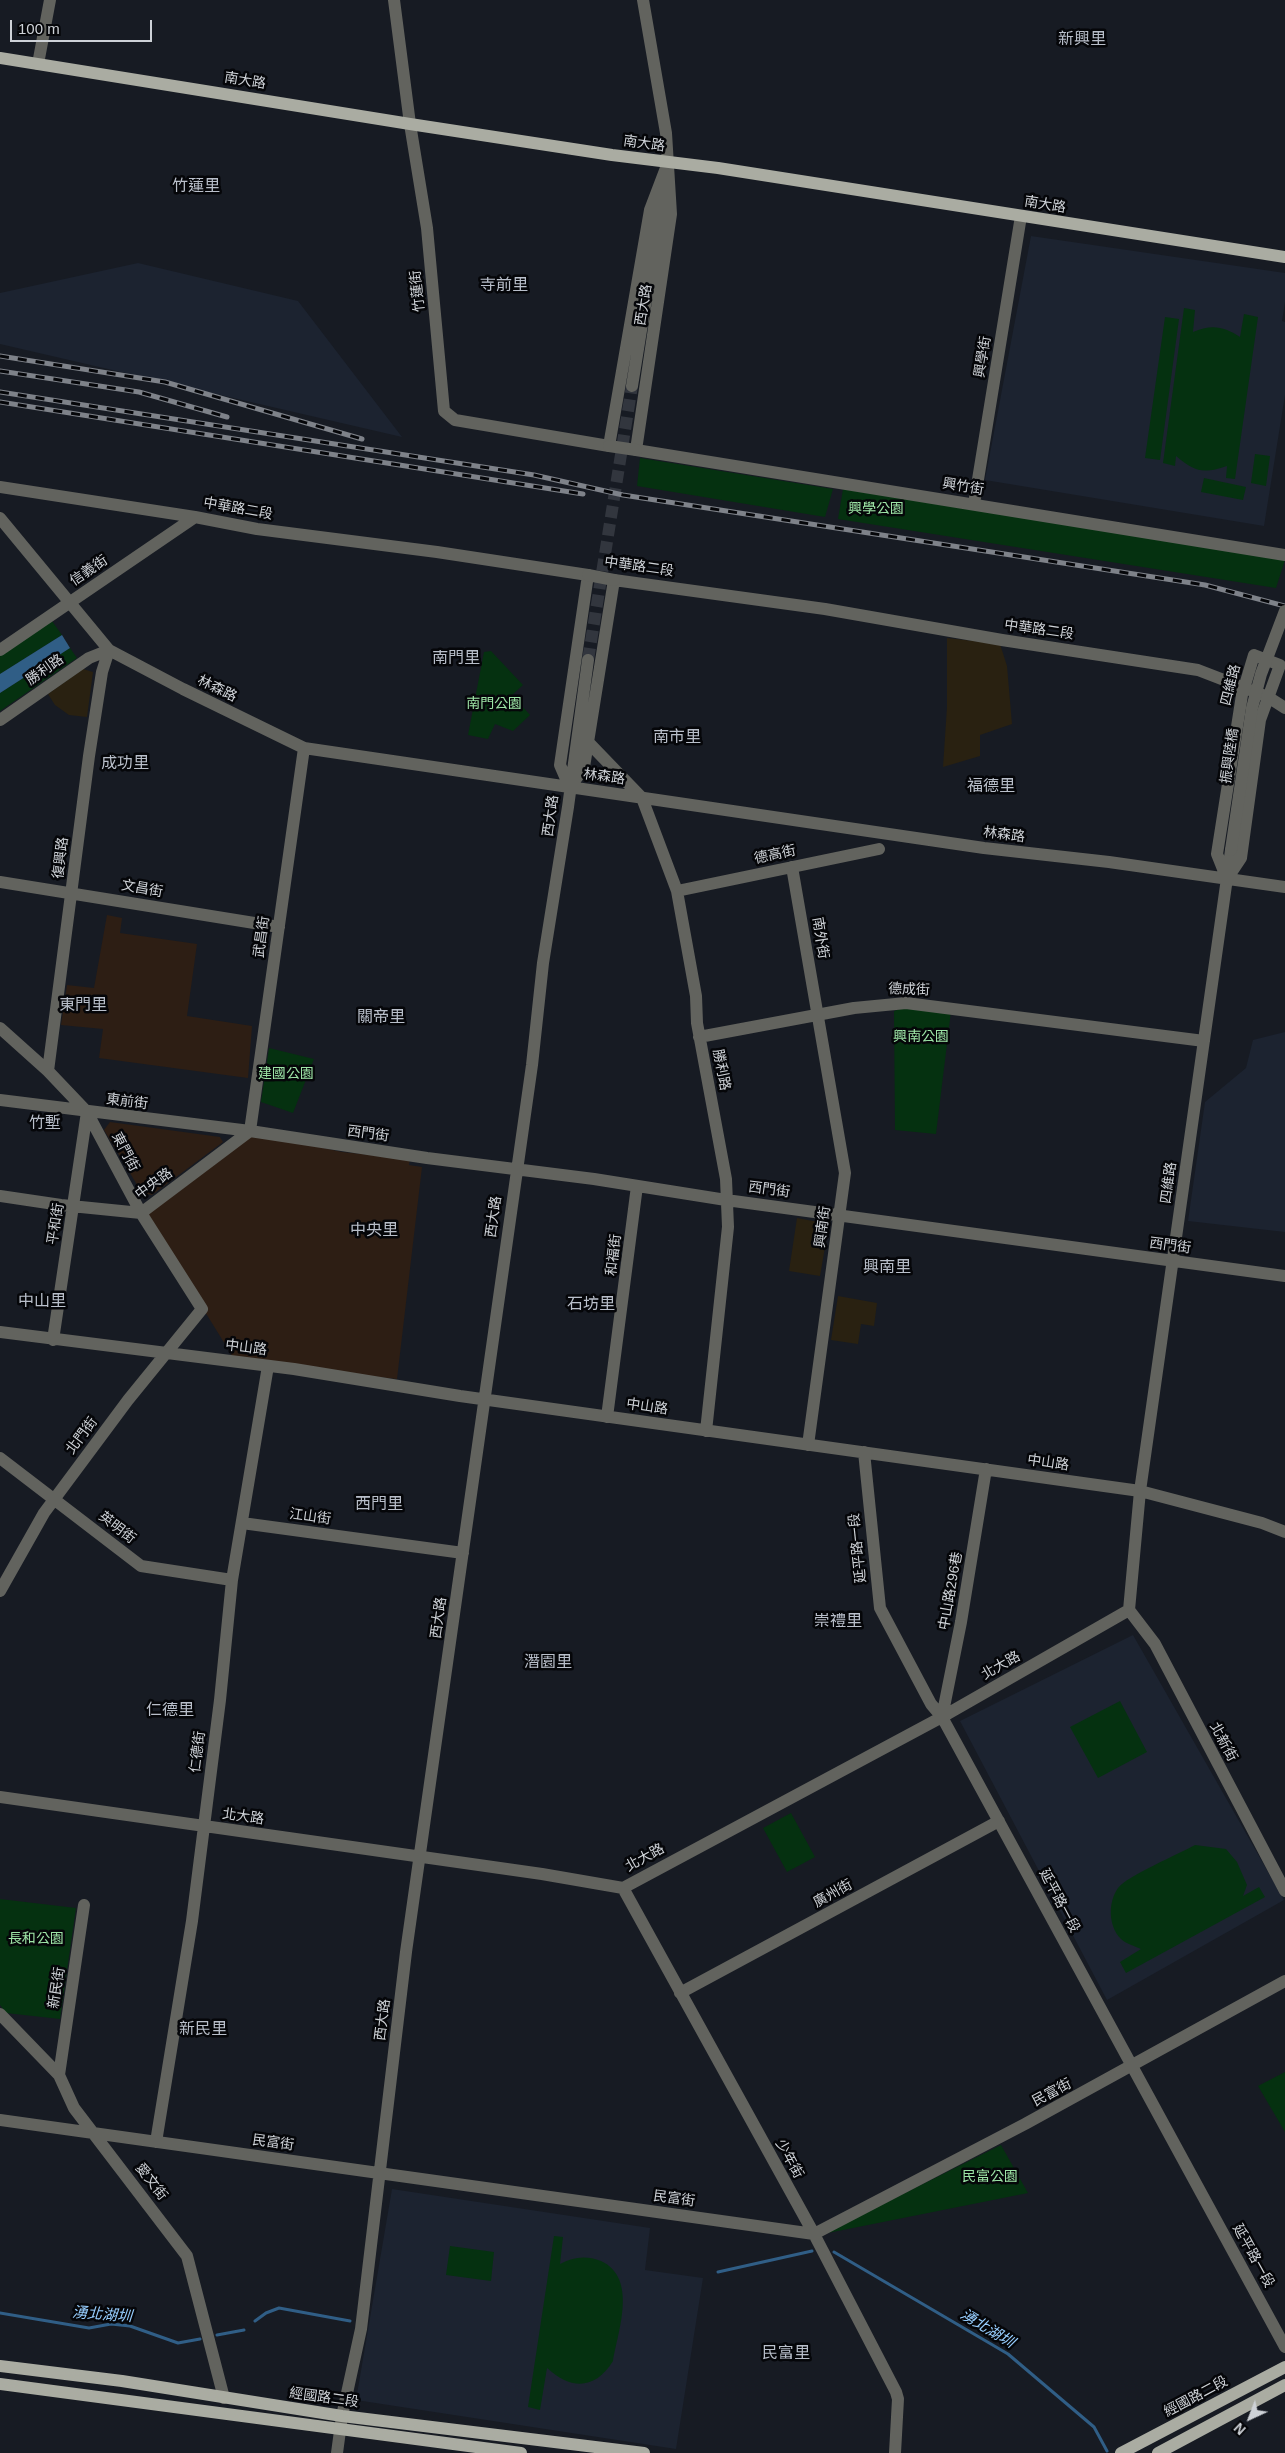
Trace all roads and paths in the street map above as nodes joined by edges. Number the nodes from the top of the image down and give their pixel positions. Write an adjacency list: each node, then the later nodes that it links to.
1 (50, 0): 5 (street)
2 (394, 0): 6 (street, 竹蓮街)
3 (643, 0): 7 (street, 西大路)
4 (0, 58): 5 (main road, 南大路)
5 (38, 64): 6 (main road, 南大路)
6 (410, 124): 7 (main road, 南大路); 11 (street, 竹蓮街)
7 (668, 163): 8 (main road, 南大路); 10 (street, 西大路); 11 (street, 西大路); 12 (street, 西大路)
8 (1022, 216): 9 (main road, 南大路); 14 (street, 興學街)
9 (1285, 257)
10 (632, 386)
11 (609, 446): 12 (street, 竹蓮街, bridge)
12 (636, 450): 14 (street, 興竹街)
13 (0, 489): 15 (street, 中華路二段)
14 (974, 504): 17 (street, 興竹街)
15 (195, 517): 18 (street, 中華路二段); 20 (street, 信義街)
16 (0, 518): 20 (street, 林森路)
17 (1285, 555)
18 (588, 575): 19 (street, 中華路二段, bridge); 31 (street, 西大路)
19 (614, 580): 25 (street, 中華路二段); 29 (street, 西大路)
20 (70, 602): 22 (street, 信義街); 23 (street, 林森路)
21 (1285, 611): 34 (street, 振興陸橋, bridge)
22 (0, 650)
23 (109, 650): 28 (street, 勝利路); 30 (street, 林森路); 40 (street, 復興路)
24 (588, 660): 31 (street, 西大路)
25 (1244, 686): 26 (street, 中華路二段); 26 (street, 四維路); 36 (street, 四維路)
26 (1268, 697): 27 (street, 中華路二段); 36 (street, 四維路)
27 (1285, 708)
28 (0, 720)
29 (588, 742): 31 (street, 西大路); 32 (street, 勝利路)
30 (304, 748): 31 (street, 林森路); 41 (street, 武昌街)
31 (570, 788): 32 (street, 林森路); 50 (street, 西大路)
32 (642, 798): 36 (street, 林森路); 39 (street, 勝利路)
33 (879, 849): 35 (street, 德高街)
34 (1231, 850): 36 (street, 四維路)
35 (792, 867): 39 (street, 德高街); 42 (street, 南外街)
36 (1227, 879): 38 (street, 林森路); 45 (street, 四維路)
37 (0, 882): 40 (street, 文昌街)
38 (1285, 887)
39 (677, 891): 44 (street, 勝利路)
40 (71, 892): 41 (street, 文昌街); 46 (street, 復興路)
41 (279, 928): 49 (street, 武昌街)
42 (817, 1015): 44 (street, 德成街); 45 (street, 德成街); 56 (street, 興南街)
43 (0, 1028): 46 (street, 東門街)
44 (699, 1037): 53 (street, 勝利路)
45 (1204, 1041): 57 (street, 四維路)
46 (48, 1071): 48 (street, 東門街)
47 (0, 1100): 48 (street, 東前街)
48 (87, 1112): 49 (street, 東前街); 54 (street, 平和街); 55 (street, 東門街)
49 (250, 1131): 50 (street, 西門街); 55 (street, 中央路)
50 (516, 1170): 51 (street, 西門街); 64 (street, 西大路)
51 (637, 1186): 53 (street, 西門街); 65 (street, 和福街)
52 (0, 1196): 54 (street, 中央路)
53 (726, 1200): 56 (street, 西門街); 66 (street, 勝利路)
54 (74, 1206): 55 (street, 中央路); 61 (street, 平和街)
55 (141, 1212): 59 (street, 東門街)
56 (840, 1215): 57 (street, 西門街); 67 (street, 興南街)
57 (1172, 1262): 58 (street, 西門街); 71 (street, 四維路)
58 (1285, 1276)
59 (202, 1308): 62 (street, 北門街)
60 (0, 1332): 61 (street, 中山路)
61 (53, 1340): 62 (street, 中山路)
62 (166, 1353): 63 (street, 中山路); 72 (street, 北門街)
63 (268, 1366): 64 (street, 中山路); 73 (street, 仁德街)
64 (485, 1400): 65 (street, 中山路); 75 (street, 西大路)
65 (607, 1417): 66 (street, 中山路)
66 (706, 1431): 67 (street, 中山路)
67 (808, 1445): 68 (street, 中山路)
68 (864, 1452): 70 (street, 中山路); 79 (street, 延平路一段)
69 (0, 1458): 72 (street, 英明街)
70 (986, 1470): 71 (street, 中山路); 79 (street, 中山路296巷)
71 (1140, 1491): 74 (street, 中山路); 78 (street)
72 (54, 1498): 76 (street, 英明街); 77 (street, 北門街)
73 (242, 1523): 75 (street, 江山街); 76 (street, 仁德街)
74 (1285, 1532)
75 (464, 1553): 83 (street, 西大路)
76 (232, 1580): 82 (street, 仁德街)
77 (0, 1591)
78 (1129, 1610): 79 (street, 北大路); 85 (street, 北新街)
79 (942, 1717): 81 (street, 延平路一段); 84 (street, 北大路)
80 (0, 1797): 82 (street, 北大路)
81 (999, 1821): 88 (street, 廣州街); 90 (street, 延平路一段)
82 (204, 1826): 83 (street, 北大路); 94 (street, 仁德街)
83 (420, 1858): 84 (street, 北大路); 95 (street, 西大路)
84 (623, 1888): 88 (street, 少年街)
85 (1285, 1890)
86 (84, 1905): 91 (street, 新民街)
87 (1285, 1982): 90 (street, 民富街)
88 (680, 1993): 96 (street, 少年街)
89 (0, 2014): 91 (street, 愛文街)
90 (1132, 2066): 96 (street, 民富街); 97 (street, 延平路一段)
91 (59, 2076): 93 (street, 愛文街)
92 (0, 2120): 93 (street, 民富街)
93 (94, 2133): 94 (street, 民富街); 102 (street, 愛文街)
94 (156, 2142): 95 (street, 民富街)
95 (380, 2173): 96 (street, 民富街); 103 (street, 西大路)
96 (814, 2234): 108 (street, 少年街)
97 (1285, 2347)
98 (0, 2366): 102 (main road, 經國路二段)
99 (1285, 2367): 109 (main road, 經國路二段)
100 (0, 2384): 104 (main road, 經國路二段)
101 (1285, 2385): 110 (main road)
102 (224, 2398): 103 (main road, 經國路二段)
103 (342, 2416): 104 (street, 西大路); 107 (main road, 經國路二段)
104 (340, 2430): 105 (street, 西大路); 106 (main road, 經國路二段)
105 (337, 2453)
106 (521, 2453)
107 (644, 2453)
108 (895, 2453)
109 (1121, 2453)
110 (1158, 2453)

